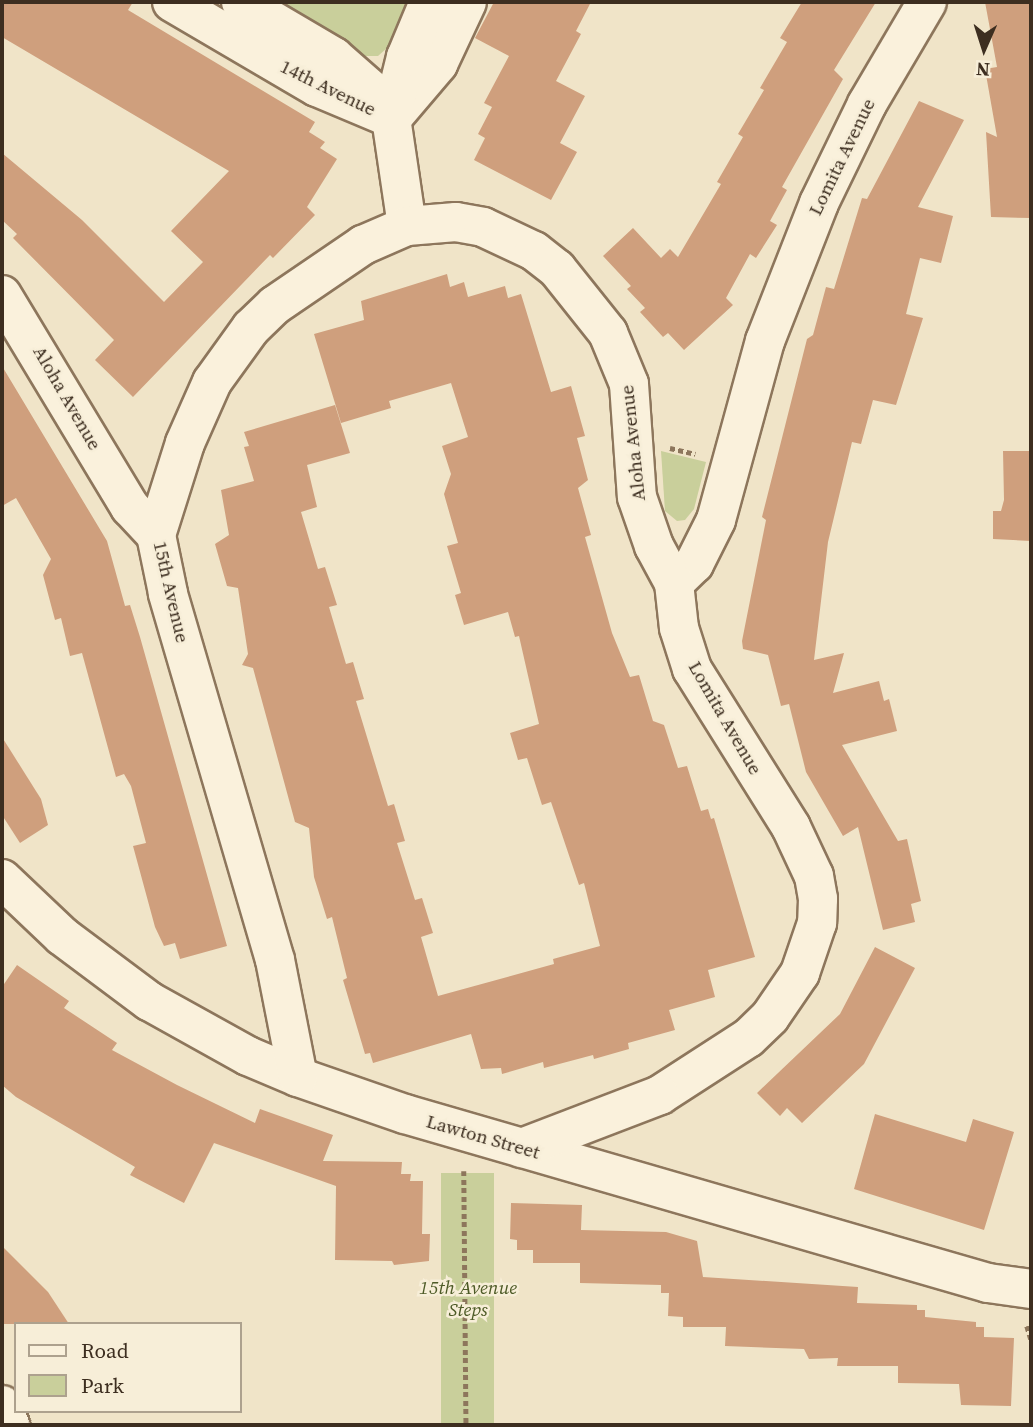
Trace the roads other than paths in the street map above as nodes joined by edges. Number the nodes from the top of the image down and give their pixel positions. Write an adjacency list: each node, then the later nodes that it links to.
1 (172, 2): 6 (street, 14th Avenue)
2 (241, 2): 6 (street, 14th Avenue)
3 (429, 2): 6 (street)
4 (467, 2): 6 (street)
5 (927, 2): 10 (street, Lomita Avenue)
6 (391, 118): 7 (street)
7 (407, 226): 9 (street, 15th Avenue); 10 (street, Aloha Avenue)
8 (2, 295): 9 (street, Aloha Avenue)
9 (156, 535): 12 (street, 15th Avenue)
10 (674, 583): 13 (street, Lomita Avenue)
11 (2, 879): 12 (street, Lawton Street)
12 (298, 1077): 13 (street, Lawton Street)
13 (522, 1148): 14 (street, Lawton Street)
14 (1023, 1289)
15 (2, 1405): 16 (street)
16 (10, 1425)

